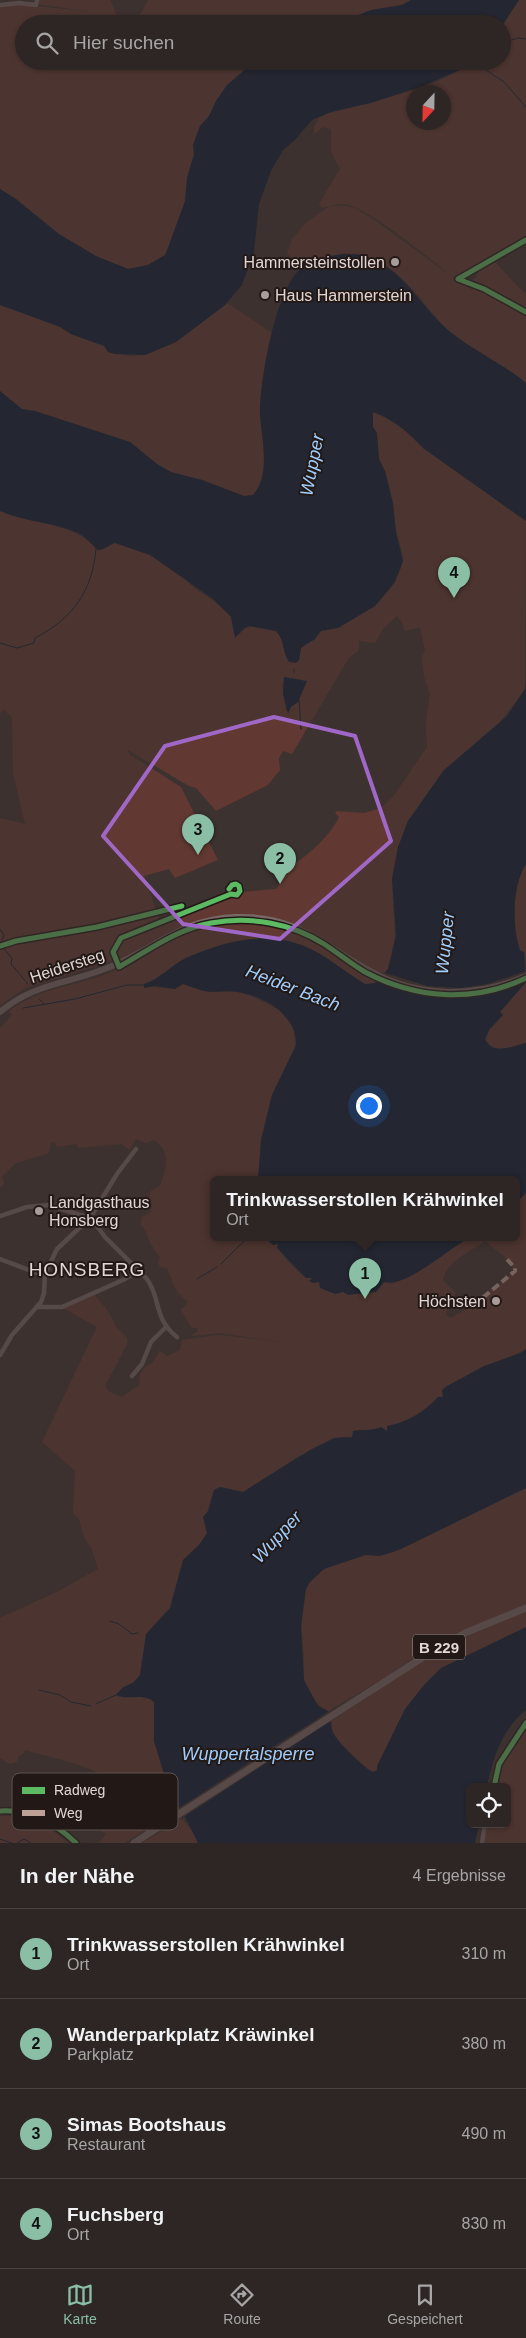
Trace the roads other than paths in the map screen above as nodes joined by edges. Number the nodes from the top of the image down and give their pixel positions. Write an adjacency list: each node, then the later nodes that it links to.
1 (36, 2): 2 (street)
2 (0, 5)
3 (526, 240): 4 (street)
4 (458, 279)
5 (231, 894): 6 (street)
6 (118, 964): 7 (main road, Heidersteg); 8 (main road, Heidersteg)
7 (526, 976)
8 (0, 1012)
9 (136, 1150): 11 (street)
10 (0, 1216): 11 (street)
11 (86, 1220): 13 (street); 14 (street)
12 (0, 1259): 14 (street)
13 (139, 1270): 15 (street); 16 (street)
14 (45, 1276): 15 (street)
15 (37, 1308): 18 (street)
16 (166, 1327): 17 (street); 19 (street)
17 (177, 1337)
18 (0, 1355)
19 (132, 1376)
20 (526, 1608): 23 (main road, B 229)
21 (526, 1723): 22 (street)
22 (495, 1783)
23 (178, 1815)
24 (485, 1828): 29 (street)
25 (58, 1830): 27 (street)
26 (154, 1830): 28 (main road, B 229)
27 (76, 1843)
28 (134, 1843)
29 (482, 1843)

